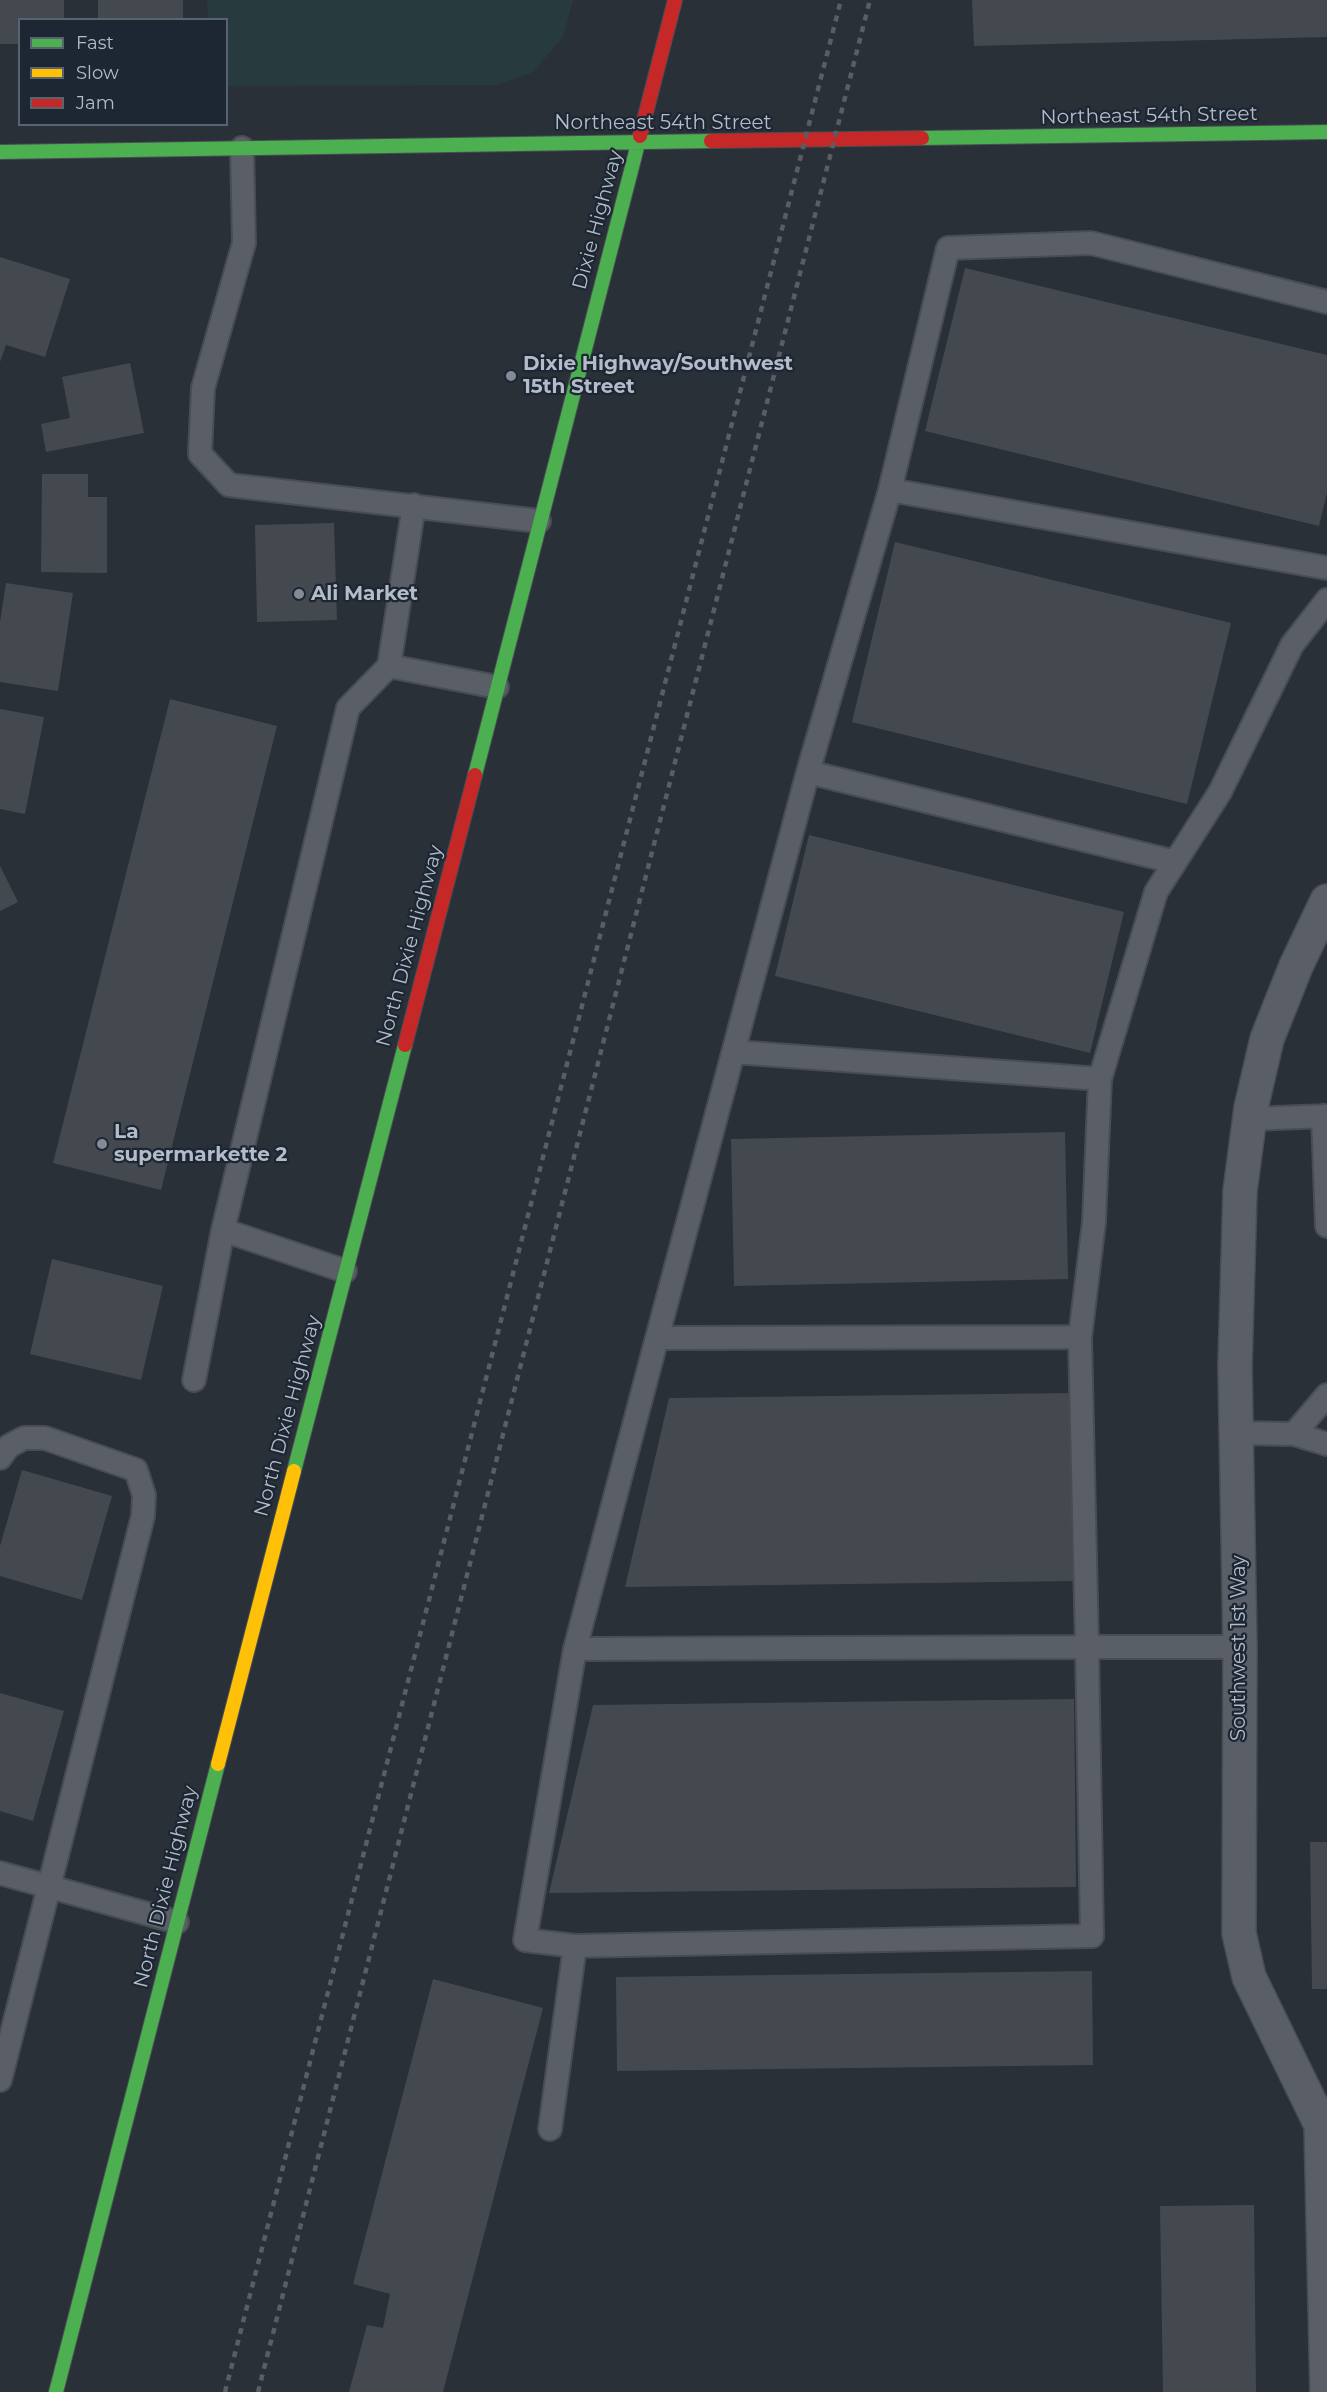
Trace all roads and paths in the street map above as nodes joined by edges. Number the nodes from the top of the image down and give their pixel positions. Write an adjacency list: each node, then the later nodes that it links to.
1 (675, 0): 3 (main road, Dixie Highway)
2 (1327, 132): 3 (main road, Northeast 54th Street)
3 (639, 142): 4 (main road, Northeast 54th Street); 7 (main road, Dixie Highway)
4 (242, 148): 5 (main road, Northeast 54th Street); 9 (lane)
5 (0, 152)
6 (1327, 302): 8 (lane)
7 (558, 450): 10 (main road, North Dixie Highway)
8 (890, 490): 11 (lane); 15 (lane)
9 (414, 505): 10 (lane); 13 (lane)
10 (539, 521): 14 (main road, North Dixie Highway)
11 (1327, 568)
12 (1327, 600): 16 (lane)
13 (389, 666): 14 (lane); 23 (lane)
14 (497, 687): 24 (main road, North Dixie Highway)
15 (808, 772): 16 (lane); 18 (lane)
16 (1175, 862): 19 (lane)
17 (1327, 901): 21 (street, Southwest 1st Way)
18 (734, 1052): 19 (lane); 26 (lane)
19 (1100, 1079): 25 (lane)
20 (1325, 1116): 21 (lane); 22 (lane)
21 (1250, 1119): 29 (street, Southwest 1st Way)
22 (1327, 1226)
23 (223, 1230): 24 (lane); 27 (lane)
24 (345, 1271): 38 (main road, North Dixie Highway)
25 (1080, 1337): 26 (lane); 33 (lane)
26 (657, 1338): 35 (lane)
27 (194, 1380)
28 (1327, 1395): 30 (lane)
29 (1236, 1433): 30 (lane); 34 (street, Southwest 1st Way)
30 (1293, 1434): 31 (lane)
31 (1327, 1444)
32 (0, 1458): 37 (lane)
33 (1087, 1647): 34 (lane); 35 (lane); 39 (lane)
34 (1240, 1647): 43 (street, Southwest 1st Way)
35 (575, 1649): 39 (lane)
36 (0, 1873): 37 (lane)
37 (49, 1886): 38 (lane); 40 (lane)
38 (177, 1922): 42 (main road, North Dixie Highway)
39 (575, 1946): 41 (lane)
40 (0, 2080)
41 (550, 2128)
42 (56, 2392)
43 (1327, 2392)

